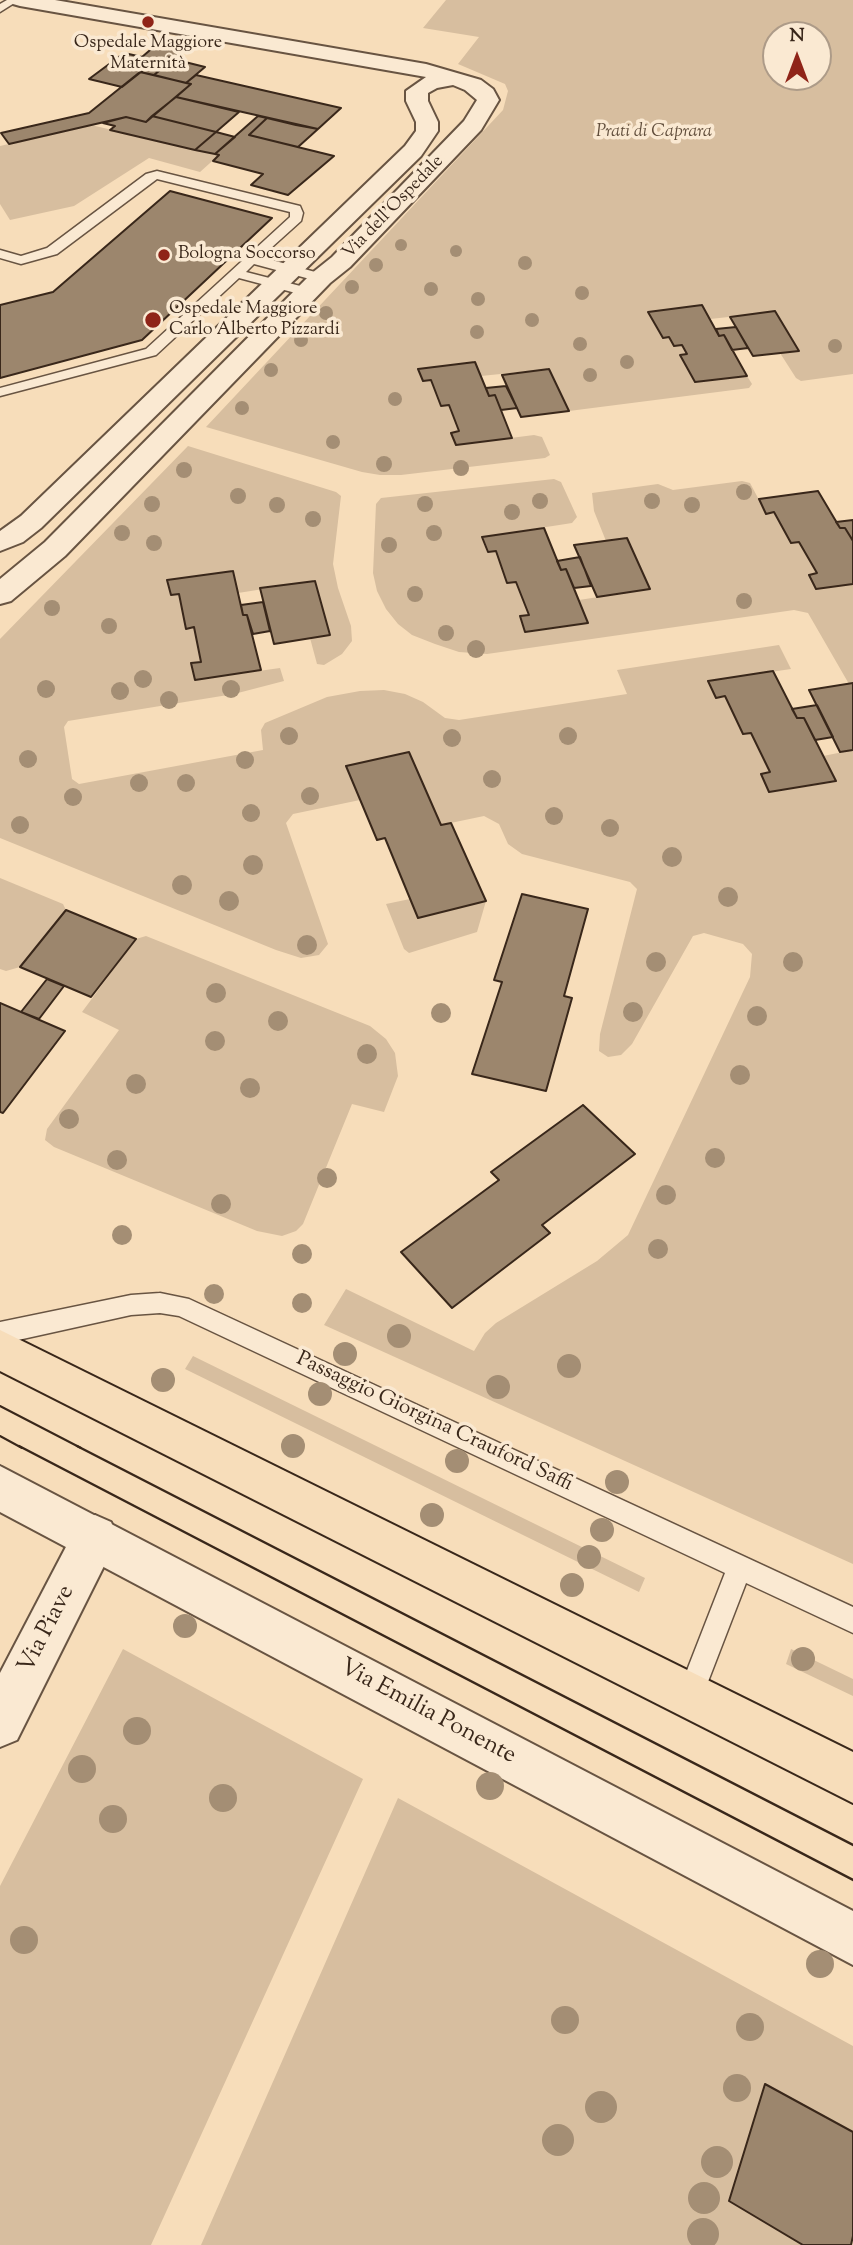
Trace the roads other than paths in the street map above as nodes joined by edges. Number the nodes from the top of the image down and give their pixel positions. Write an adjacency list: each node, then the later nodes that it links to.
1 (14, 0): 3 (lane)
2 (20, 0): 4 (street, Via dell'Ospedale)
3 (0, 9)
4 (370, 60): 5 (street, Via dell'Ospedale); 6 (street, Via dell'Ospedale)
5 (453, 79): 6 (street); 11 (street, Via dell'Ospedale)
6 (420, 88): 10 (street, Via dell'Ospedale)
7 (0, 254): 8 (lane)
8 (252, 259): 9 (lane); 10 (lane)
9 (236, 273): 10 (lane); 12 (lane)
10 (283, 276): 11 (lane); 11 (lane); 13 (street, Via dell'Ospedale)
11 (314, 285): 14 (street, Via dell'Ospedale)
12 (0, 392)
13 (11, 536)
14 (0, 594)
15 (0, 1333): 19 (lane, Passaggio Giorgina Crauford Saffi)
16 (0, 1350): 21 (main road)
17 (0, 1488): 18 (street, Via Emilia Ponente)
18 (95, 1538): 22 (street, Via Piave); 24 (street, Via Emilia Ponente)
19 (740, 1567): 20 (lane, Passaggio Giorgina Crauford Saffi); 21 (lane)
20 (853, 1620)
21 (690, 1696): 23 (main road)
22 (0, 1723)
23 (853, 1778)
24 (853, 1939)

